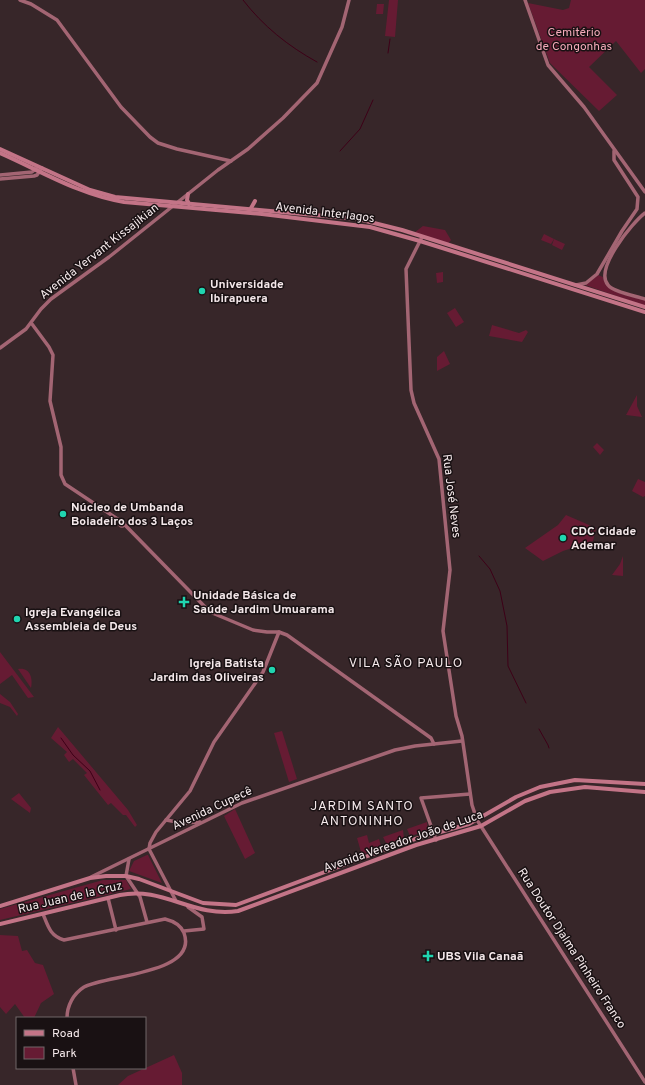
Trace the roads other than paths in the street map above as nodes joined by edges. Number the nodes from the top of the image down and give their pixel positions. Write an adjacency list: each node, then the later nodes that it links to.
1 (20, 0): 9 (street)
2 (349, 0): 9 (street, Avenida Yervant Kissajikian)
3 (524, 0): 4 (street)
4 (613, 148): 7 (street); 8 (street)
5 (0, 149): 10 (main road, Avenida Interlagos)
6 (0, 153): 10 (main road, Avenida Interlagos)
7 (614, 160): 8 (street); 21 (street)
8 (622, 160): 13 (street)
9 (231, 161): 14 (street, Avenida Yervant Kissajikian)
10 (39, 169): 11 (street); 12 (street); 16 (main road, Avenida Interlagos); 18 (main road, Avenida Interlagos)
11 (0, 175)
12 (0, 179)
13 (645, 192)
14 (188, 194): 16 (street, Avenida Yervant Kissajikian); 17 (main road)
15 (255, 201): 19 (main road)
16 (177, 203): 17 (main road, Avenida Interlagos); 18 (street, Avenida Yervant Kissajikian)
17 (189, 204): 19 (main road, Avenida Interlagos)
18 (172, 207): 19 (main road, Avenida Interlagos); 30 (street, Avenida Yervant Kissajikian)
19 (251, 212): 22 (main road, Avenida Interlagos)
20 (645, 213): 21 (street)
21 (623, 232): 23 (street); 24 (street)
22 (421, 239): 25 (main road, Avenida Interlagos); 26 (main road, Avenida Interlagos); 33 (street, Rua José Neves)
23 (598, 274): 24 (street); 25 (street)
24 (604, 276): 27 (street)
25 (585, 285): 26 (main road); 28 (main road, Avenida Interlagos)
26 (584, 293): 29 (main road, Avenida Interlagos)
27 (645, 299)
28 (645, 307)
29 (645, 312)
30 (32, 324): 31 (street, Avenida Yervant Kissajikian); 32 (street)
31 (0, 348)
32 (279, 632): 34 (street); 38 (street)
33 (462, 741): 34 (street, Avenida Cupecê); 37 (street)
34 (434, 744): 40 (street, Avenida Cupecê)
35 (645, 784): 39 (main road, Avenida Vereador João de Luca)
36 (645, 792): 41 (main road, Avenida Vereador João de Luca)
37 (470, 794): 39 (street); 42 (street)
38 (166, 820): 40 (street); 44 (street)
39 (477, 820): 41 (street, Rua Doutor Djalma Pinheiro Franco); 42 (main road, Avenida Vereador João de Luca)
40 (202, 822): 44 (street, Avenida Cupecê)
41 (481, 826): 43 (main road, Avenida Vereador João de Luca); 62 (street, Rua Doutor Djalma Pinheiro Franco)
42 (432, 833): 43 (street); 48 (main road, Avenida Vereador João de Luca)
43 (436, 840): 53 (main road, Avenida Vereador João de Luca)
44 (149, 849): 45 (street, Avenida Cupecê); 48 (street)
45 (127, 861): 46 (street); 47 (street, Avenida Cupecê)
46 (126, 876): 47 (main road, Avenida Vereador João de Luca); 48 (main road, Avenida Vereador João de Luca); 49 (street)
47 (90, 878): 52 (main road, Avenida Cupecê)
48 (170, 890): 51 (street)
49 (138, 892): 50 (main road, Rua Juan de la Cruz); 51 (main road, Rua Juan de la Cruz); 56 (street)
50 (108, 898): 55 (main road, Rua Juan de la Cruz); 58 (street)
51 (176, 901): 54 (main road, Rua Juan de la Cruz)
52 (0, 906)
53 (238, 911): 54 (main road, Rua Juan de la Cruz)
54 (198, 912): 59 (street)
55 (43, 914): 57 (main road, Rua Juan de la Cruz); 58 (street)
56 (147, 922): 58 (street); 59 (street)
57 (0, 924)
58 (116, 930)
59 (184, 931): 60 (street)
60 (66, 1017)
61 (73, 1069): 63 (street)
62 (645, 1082)
63 (76, 1085)

